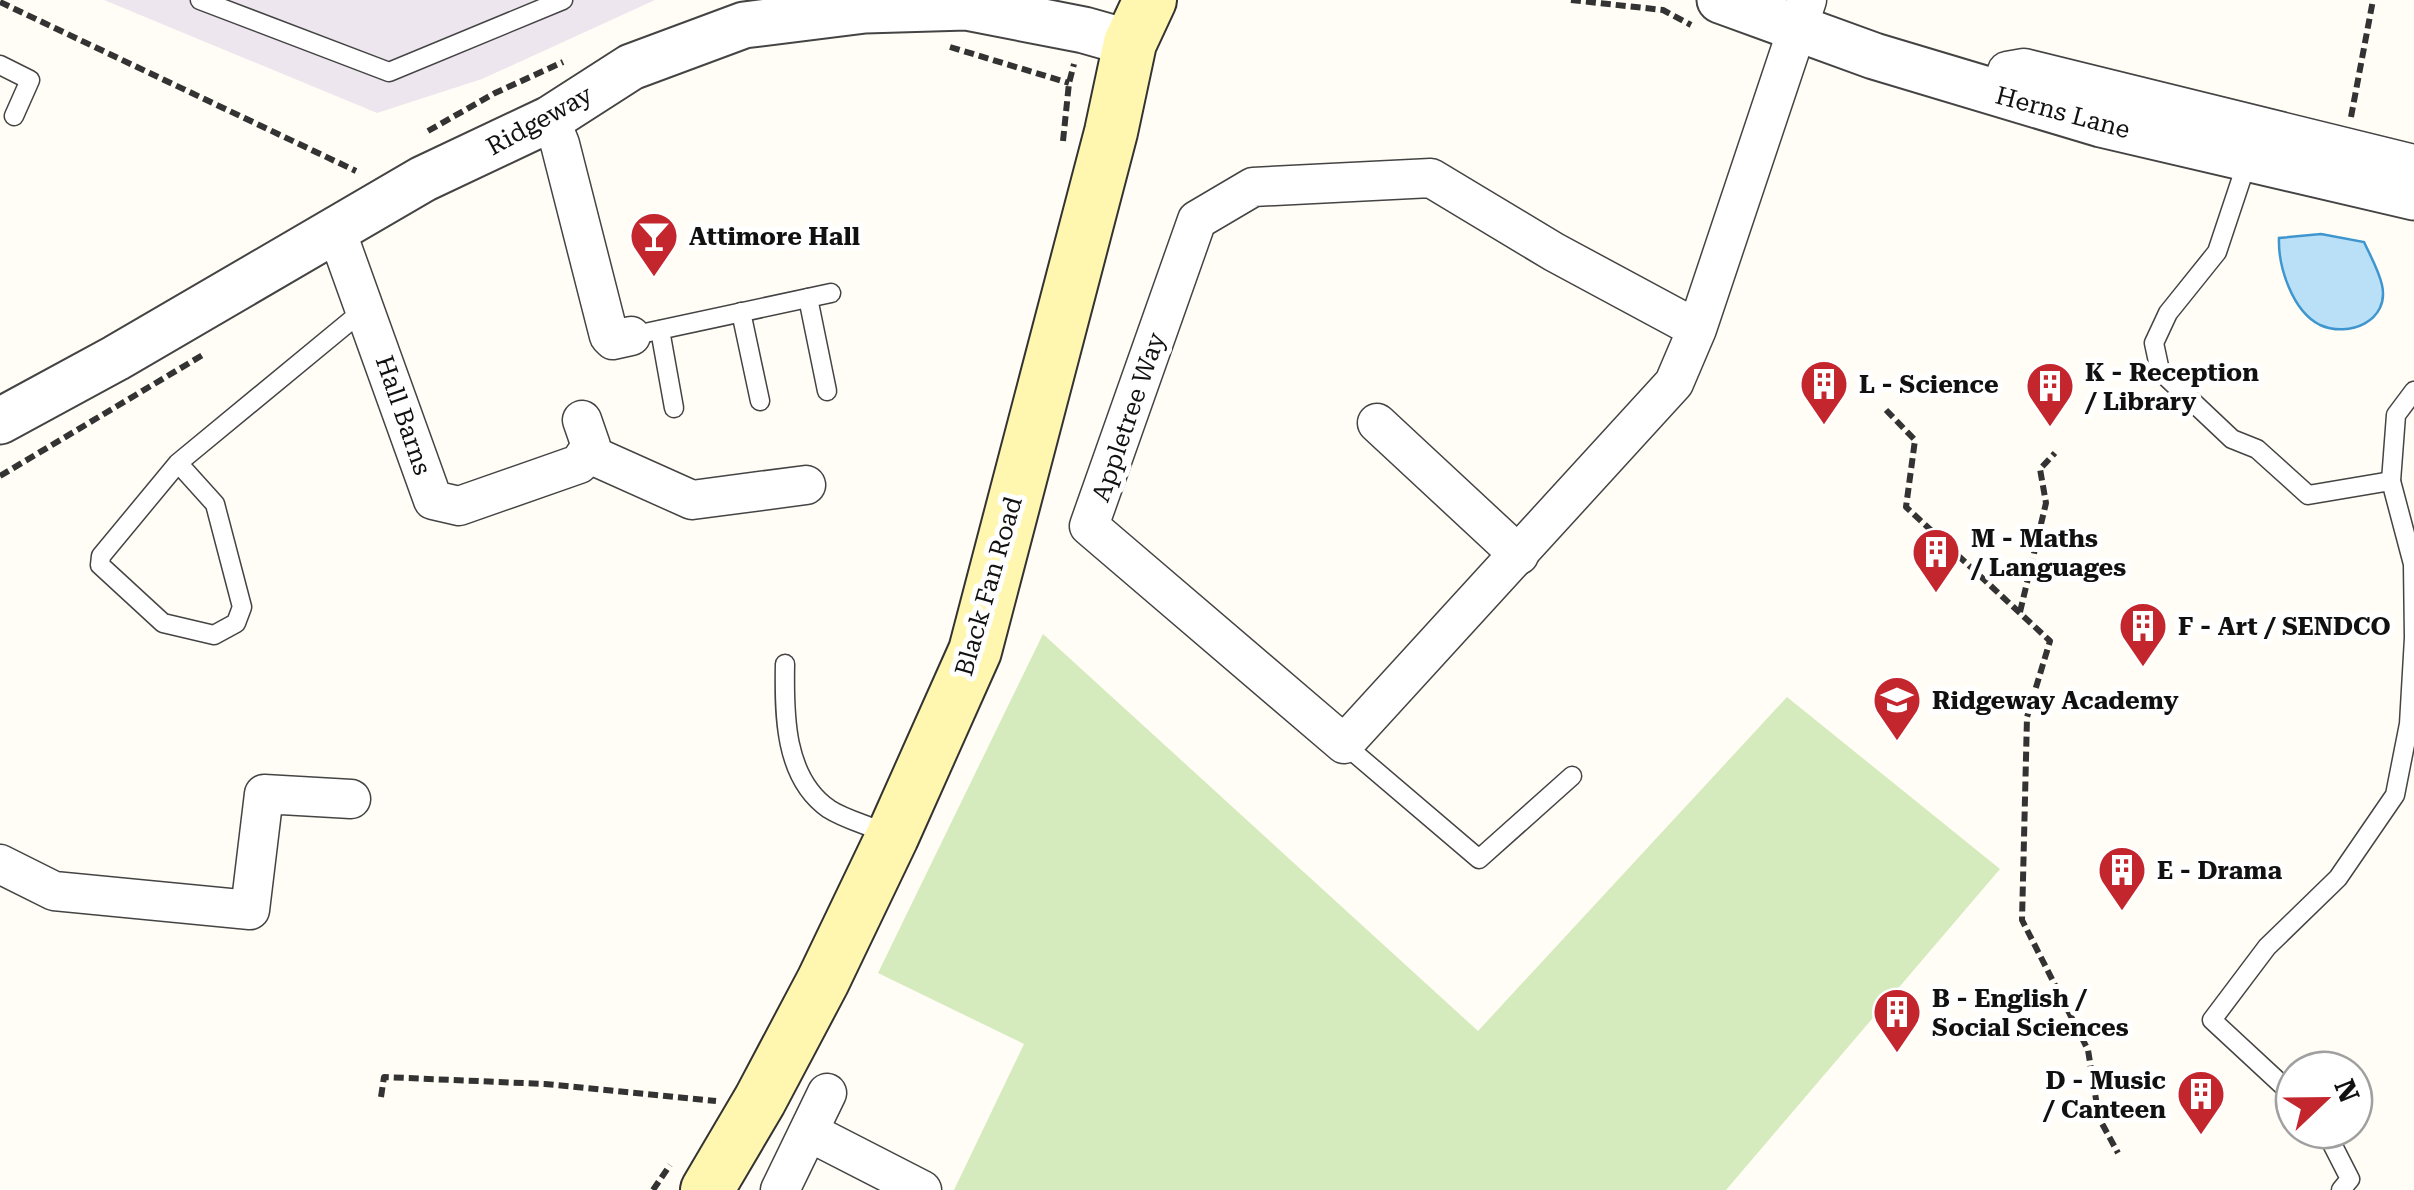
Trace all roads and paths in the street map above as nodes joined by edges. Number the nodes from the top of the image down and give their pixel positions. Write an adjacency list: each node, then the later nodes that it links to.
1 (200, 0): 6 (lane)
2 (563, 0): 6 (lane)
3 (1572, 0): 7 (path)
4 (2373, 0): 17 (path)
5 (0, 2): 20 (path)
6 (524, 6)
7 (1709, 14): 8 (street, Herns Lane)
8 (1802, 14): 13 (street, Herns Lane); 28 (street)
9 (1140, 22): 15 (street, Ridgeway); 49 (main road, Black Fan Road)
10 (945, 46): 18 (path)
11 (567, 60): 16 (path)
12 (0, 65): 14 (lane)
13 (2000, 95): 17 (street); 19 (street, Herns Lane)
14 (14, 116)
15 (550, 119): 23 (street, Ridgeway); 29 (street)
16 (420, 135)
17 (2345, 148): 21 (street)
18 (1061, 156)
19 (2248, 159): 22 (street, Herns Lane); 41 (lane)
20 (372, 162)
21 (2414, 164)
22 (2414, 198)
23 (336, 230): 26 (street, Hall Barns); 36 (street, Ridgeway)
24 (831, 293): 25 (lane)
25 (808, 298): 27 (lane); 32 (lane)
26 (366, 307): 39 (lane); 42 (street, Hall Barns)
27 (741, 312): 29 (lane); 33 (lane)
28 (1696, 329): 43 (street); 46 (street, Appletree Way)
29 (646, 333): 34 (lane)
30 (214, 348): 40 (path)
31 (2414, 391): 41 (lane)
32 (827, 392)
33 (760, 401)
34 (674, 408)
35 (1886, 410): 44 (path)
36 (0, 421)
37 (1377, 423): 43 (street)
38 (2056, 453): 44 (path)
39 (178, 464): 39 (lane)
40 (0, 476)
41 (2391, 481): 51 (lane)
42 (806, 485)
43 (1519, 555): 46 (street)
44 (2019, 614): 57 (path)
45 (785, 664): 49 (lane)
46 (1344, 744): 47 (lane)
47 (1572, 776)
48 (352, 799): 50 (street)
49 (892, 837): 54 (main road, Black Fan Road)
50 (0, 864)
51 (2274, 1077)
52 (827, 1093): 55 (street)
53 (381, 1096): 54 (path)
54 (723, 1112): 58 (main road, Black Fan Road)
55 (809, 1132): 60 (street); 61 (street)
56 (2335, 1150): 62 (lane)
57 (2118, 1153)
58 (690, 1175): 59 (path)
59 (653, 1190)
60 (780, 1190)
61 (922, 1190)
62 (2341, 1190)

